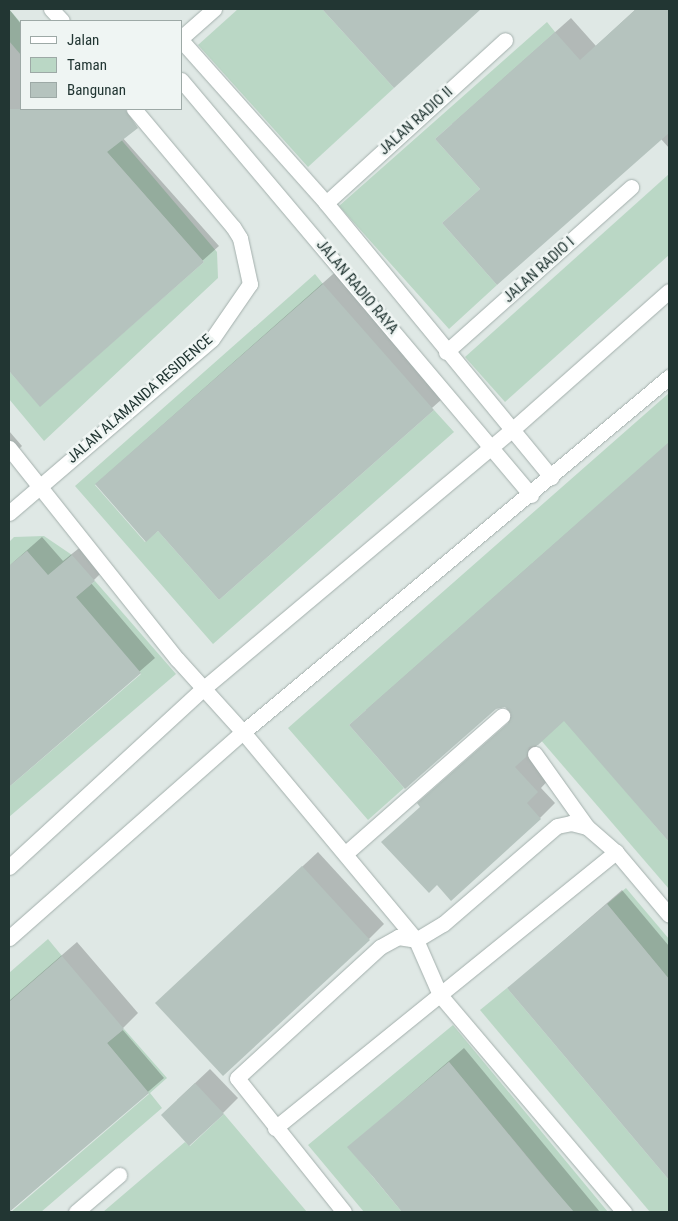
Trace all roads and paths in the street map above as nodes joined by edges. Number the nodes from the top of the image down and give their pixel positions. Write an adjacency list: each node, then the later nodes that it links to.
1 (52, 9): 3 (street)
2 (214, 9): 4 (street)
3 (61, 20)
4 (182, 38)
5 (182, 40): 10 (street, JALAN RADIO RAYA)
6 (505, 40): 10 (street, JALAN RADIO II)
7 (182, 81): 15 (street, JALAN RADIO RAYA)
8 (135, 110): 18 (street, JALAN ALAMANDA RESIDENCE)
9 (631, 187): 12 (street, JALAN RADIO I)
10 (326, 203): 12 (street, JALAN RADIO RAYA)
11 (669, 291): 14 (street)
12 (446, 352): 14 (street, JALAN RADIO RAYA)
13 (669, 377): 17 (street)
14 (513, 429): 15 (street); 17 (street, JALAN RADIO RAYA)
15 (492, 446): 19 (street, JALAN RADIO RAYA); 21 (street)
16 (9, 448): 18 (street)
17 (551, 477): 19 (street)
18 (39, 486): 20 (street); 21 (street)
19 (531, 494): 23 (street)
20 (9, 513)
21 (204, 688): 23 (street); 28 (street)
22 (502, 716): 27 (street)
23 (243, 732): 27 (street); 30 (street)
24 (535, 754): 25 (street)
25 (588, 827): 26 (street); 31 (street)
26 (616, 852): 29 (street); 32 (street)
27 (346, 853): 31 (street)
28 (9, 867)
29 (669, 915)
30 (9, 938)
31 (416, 940): 32 (street); 33 (street)
32 (440, 995): 33 (street); 37 (street)
33 (274, 1128): 36 (street)
34 (119, 1175): 35 (street)
35 (76, 1212)
36 (344, 1212)
37 (624, 1212)

